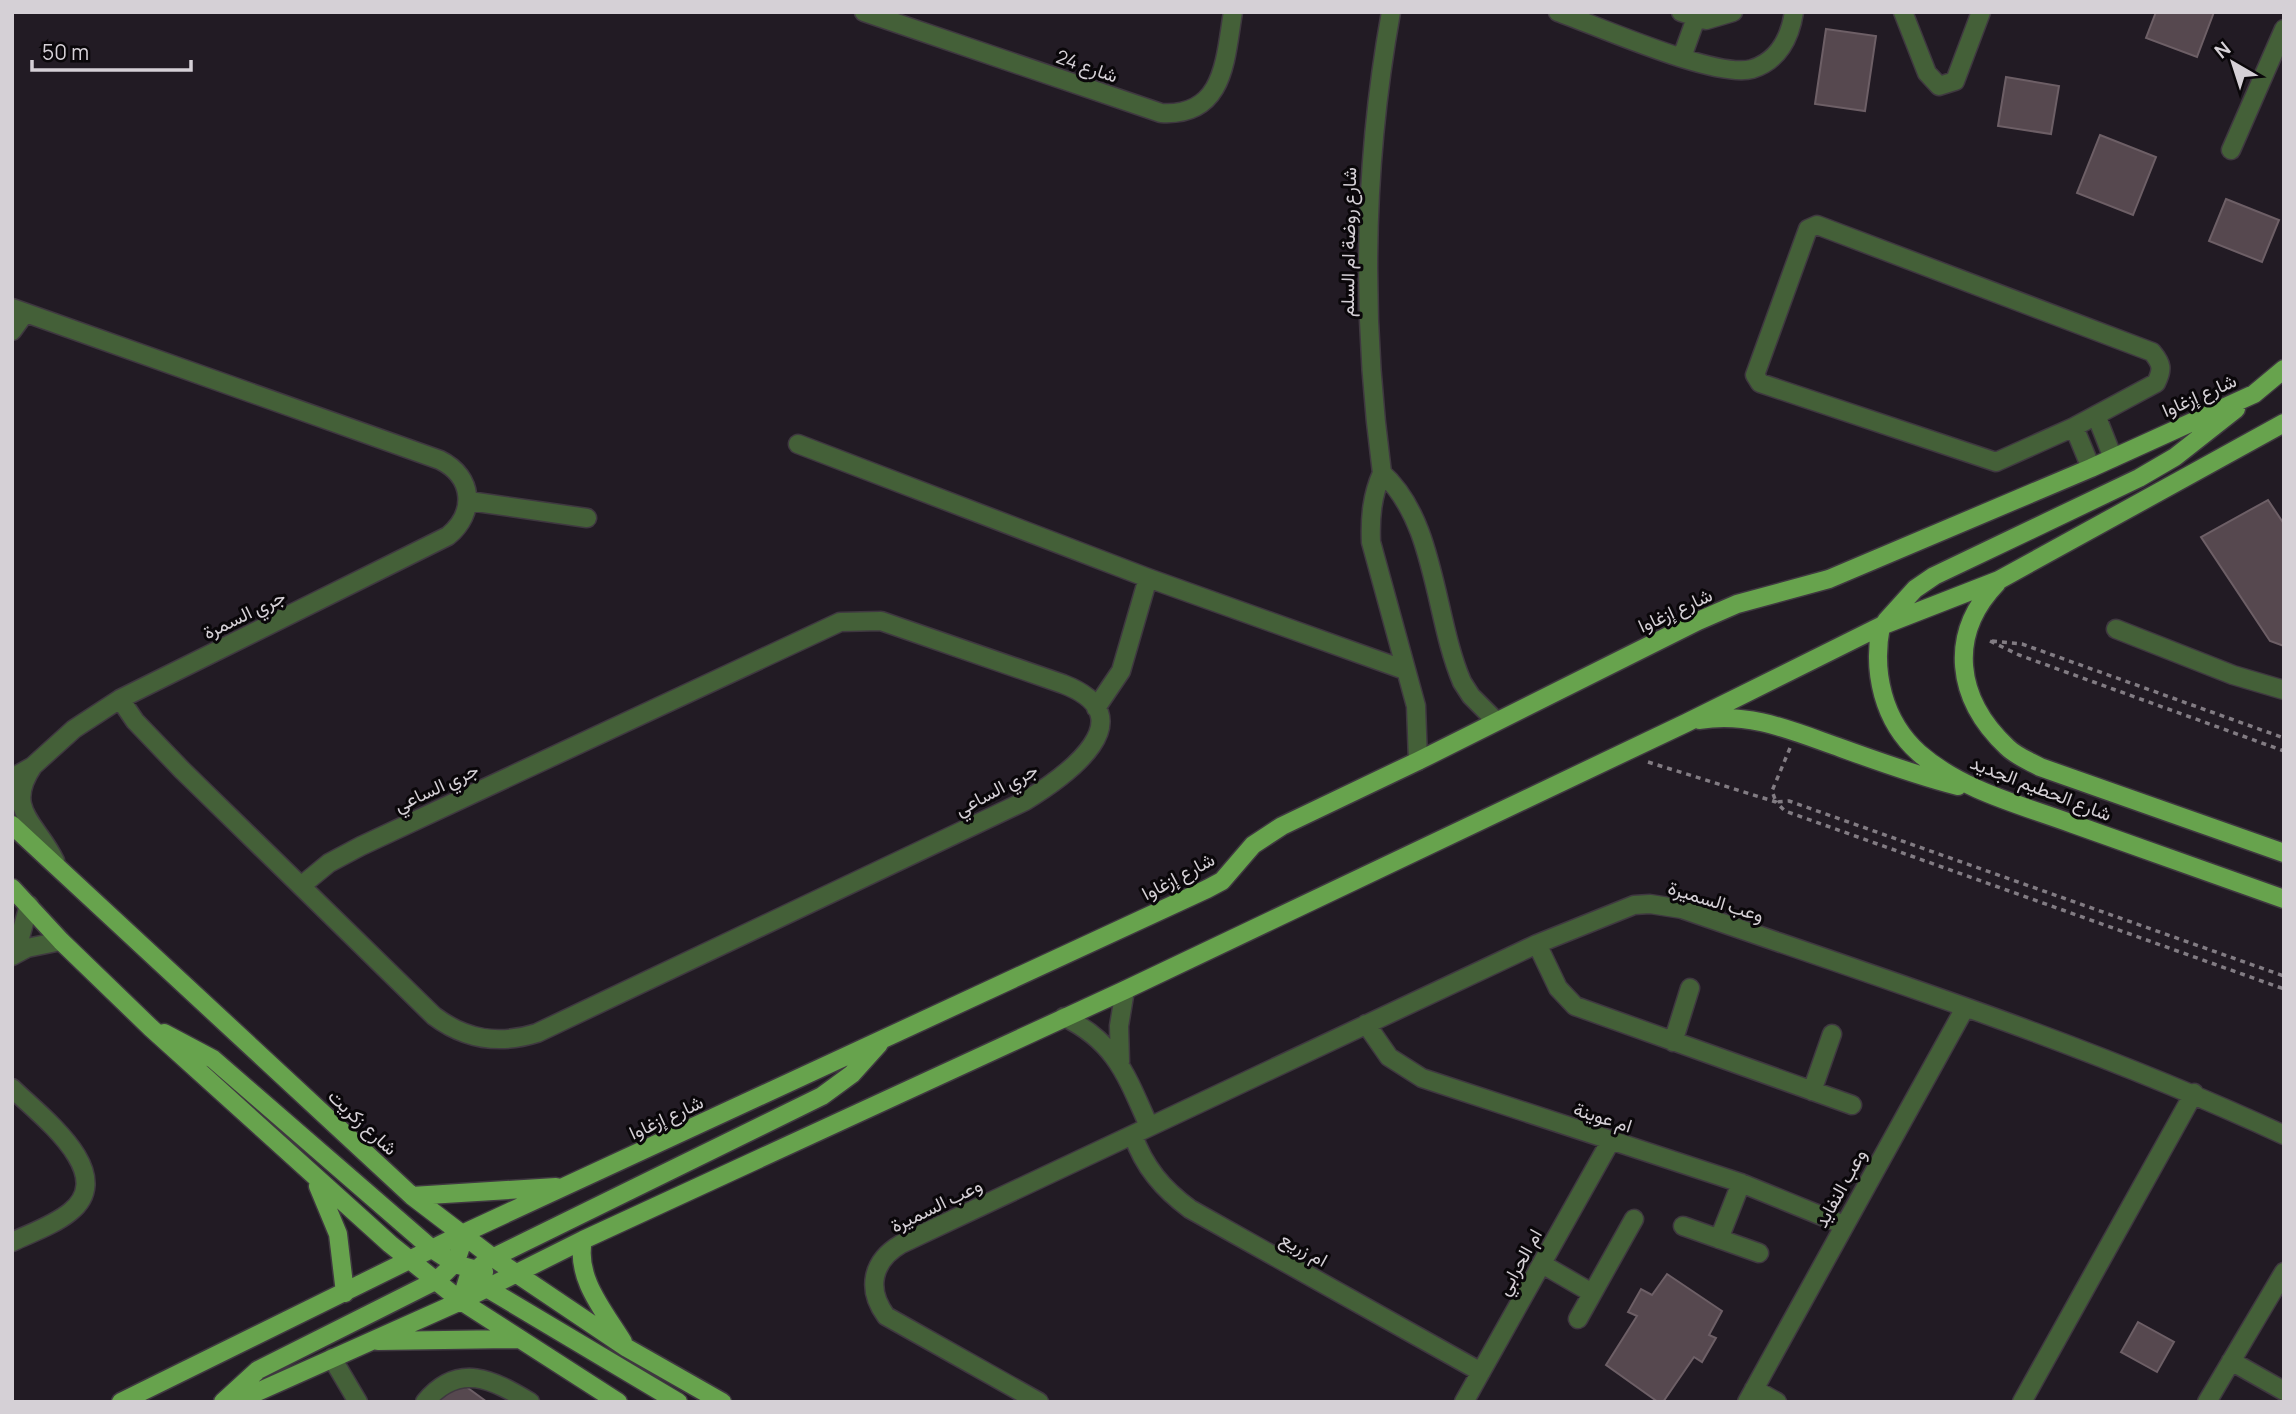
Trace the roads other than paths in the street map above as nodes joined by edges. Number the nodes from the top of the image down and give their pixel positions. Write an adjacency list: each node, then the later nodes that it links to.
1 (864, 12): 2 (street, شارع 24)
2 (1233, 12)
3 (1391, 12): 26 (street, شارع روضة ام السلم)
4 (1558, 12): 11 (street)
5 (1733, 12): 9 (street)
6 (1794, 12): 11 (street)
7 (1903, 12): 8 (street)
8 (1981, 12)
9 (1689, 15): 11 (street)
10 (2284, 29): 12 (street)
11 (1682, 57)
12 (2231, 150)
13 (19, 311): 14 (street); 27 (street)
14 (12, 331)
15 (2284, 369): 16 (main road, شارع إزغاوا)
16 (2254, 394): 24 (main road, شارع إزغاوا); 31 (main road)
17 (2284, 411): 22 (main road)
18 (2096, 415): 20 (street); 20 (street); 24 (street)
19 (2284, 423): 22 (main road)
20 (2074, 427): 25 (street)
21 (2284, 431): 22 (street)
22 (2253, 438): 30 (main road)
23 (798, 444): 29 (street)
24 (2113, 457): 25 (main road, شارع إزغاوا)
25 (2091, 468): 37 (main road, شارع إزغاوا)
26 (1382, 472): 33 (street, شارع روضة ام السلم); 37 (street)
27 (469, 501): 28 (street); 35 (street, جري السمرة)
28 (587, 518)
29 (1147, 578): 33 (street); 36 (street)
30 (1999, 580): 31 (main road); 44 (main road, شارع الحطيم الجديد)
31 (1881, 626): 38 (main road); 42 (main road, شارع الحطيم الجديد)
32 (2116, 629): 34 (street)
33 (1405, 670): 39 (street, شارع روضة ام السلم)
34 (2284, 690)
35 (120, 699): 40 (street, جري السمرة); 46 (street, جري الساعي)
36 (1096, 708): 46 (street, جري الساعي); 46 (street, جري الساعي)
37 (1495, 720): 39 (main road, شارع إزغاوا)
38 (1686, 723): 42 (main road); 54 (main road)
39 (1418, 761): 60 (main road, شارع إزغاوا)
40 (33, 766): 41 (street, جري السمرة); 45 (street, جري السمرة)
41 (12, 778)
42 (1997, 796): 48 (main road, شارع الحطيم الجديد)
43 (12, 825): 45 (main road, شارع زكريت)
44 (2284, 853)
45 (58, 869): 73 (main road, شارع زكريت)
46 (301, 887)
47 (12, 888): 49 (main road)
48 (2284, 899)
49 (29, 905): 50 (main road); 52 (street)
50 (61, 941): 52 (street); 58 (main road)
51 (1537, 944): 55 (street, وعب السميرة); 57 (street, وعب السميرة); 61 (street)
52 (14, 954)
53 (1690, 988): 61 (street)
54 (1125, 990): 56 (main road); 62 (street)
55 (1965, 1008): 65 (street, وعب السميرة); 75 (street, وعب النفايد)
56 (1064, 1017): 62 (street); 79 (main road)
57 (1366, 1024): 67 (street, وعب السميرة); 69 (street, ام عوينة)
58 (151, 1028): 70 (main road); 81 (main road)
59 (1832, 1034): 64 (street)
60 (884, 1039): 72 (main road, شارع إزغاوا); 83 (main road)
61 (1674, 1042): 64 (street)
62 (1120, 1062): 67 (street)
63 (12, 1088): 80 (street)
64 (1812, 1091): 66 (street)
65 (2194, 1093): 68 (street, وعب السميرة); 115 (street)
66 (1852, 1105)
67 (1141, 1130): 100 (street, ام زريع); 112 (street, وعب السميرة)
68 (2284, 1135)
69 (1610, 1142): 71 (street, ام عوينة); 85 (street, ام الحرابي)
70 (315, 1179): 84 (main road); 91 (main road)
71 (1741, 1184): 75 (street, ام عوينة); 78 (street)
72 (566, 1186): 73 (main road); 77 (main road, شارع إزغاوا)
73 (412, 1196): 77 (main road, شارع زكريت)
74 (1634, 1219): 92 (street)
75 (1844, 1225): 102 (street, وعب النفايد)
76 (1683, 1226): 78 (street)
77 (462, 1234): 81 (main road, شارع إزغاوا); 83 (main road, شارع زكريت); 86 (main road)
78 (1719, 1239): 82 (street)
79 (583, 1240): 88 (main road); 97 (main road)
80 (12, 1242)
81 (432, 1249): 84 (main road, شارع إزغاوا); 86 (main road)
82 (1759, 1253)
83 (492, 1257): 88 (main road, شارع زكريت); 89 (main road)
84 (410, 1261): 86 (main road); 91 (main road, شارع إزغاوا)
85 (1542, 1264): 92 (street); 100 (street, ام الحرابي)
86 (446, 1272): 89 (main road); 93 (main road); 104 (main road)
87 (2284, 1272): 99 (street)
88 (515, 1273): 89 (main road); 90 (main road); 97 (main road, شارع زكريت)
89 (471, 1275): 90 (main road); 93 (main road)
90 (486, 1288): 93 (main road); 110 (main road)
91 (345, 1293): 103 (main road, شارع إزغاوا)
92 (1592, 1293): 94 (street)
93 (461, 1300): 95 (main road); 96 (main road)
94 (1578, 1319)
95 (518, 1339): 96 (main road); 109 (main road)
96 (370, 1341): 98 (main road)
97 (627, 1348): 111 (main road, شارع زكريت)
98 (332, 1359): 105 (main road); 106 (street)
99 (2231, 1361): 101 (street); 116 (street)
100 (1482, 1372): 113 (street, ام الحرابي)
101 (2284, 1391)
102 (1750, 1396): 114 (street, وعب النفايد)
103 (121, 1402)
104 (223, 1402)
105 (235, 1402)
106 (358, 1402)
107 (425, 1402): 108 (street)
108 (530, 1402)
109 (618, 1402)
110 (678, 1402)
111 (722, 1402)
112 (1039, 1402)
113 (1464, 1402)
114 (1777, 1402)
115 (2022, 1402)
116 (2207, 1402)

